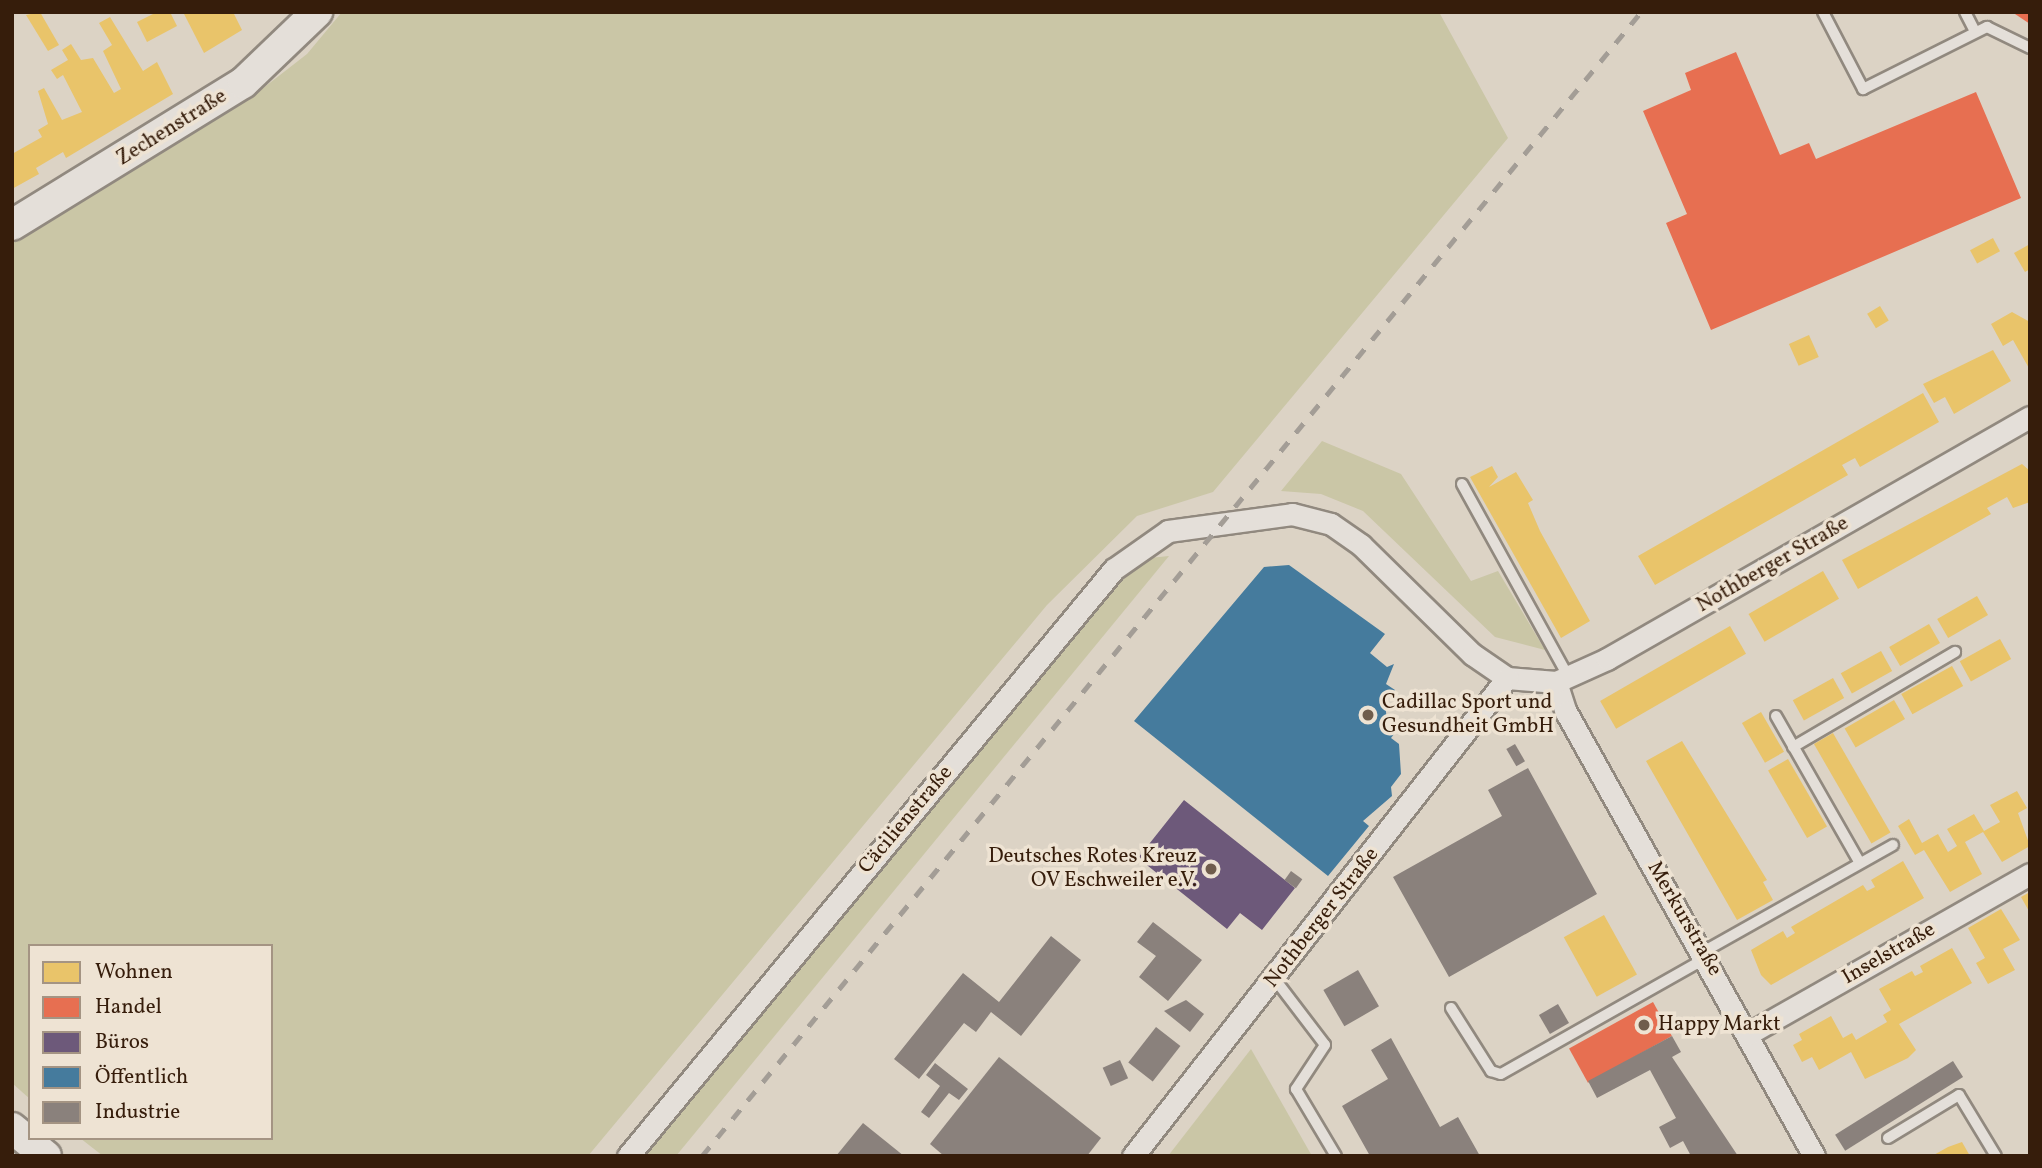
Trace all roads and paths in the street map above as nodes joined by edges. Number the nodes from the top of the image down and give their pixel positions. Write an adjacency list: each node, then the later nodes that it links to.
1 (317, 12): 6 (main road, Zechenstraße)
2 (1823, 12): 4 (lane)
3 (1965, 12): 4 (lane)
4 (1975, 33): 5 (lane)
5 (2030, 48)
6 (12, 225)
7 (2030, 417): 11 (street, Nothberger Straße)
8 (1462, 484): 11 (lane)
9 (1955, 652): 13 (lane)
10 (1507, 678): 11 (street); 18 (street, Nothberger Straße); 24 (street, Cäcilienstraße)
11 (1563, 680): 17 (street, Merkurstraße)
12 (1776, 716): 13 (lane)
13 (1793, 747): 15 (lane)
14 (1893, 845): 15 (lane)
15 (1860, 863): 17 (lane)
16 (2030, 874): 20 (street, Inselstraße)
17 (1705, 955): 19 (lane); 20 (street, Merkurstraße)
18 (1274, 978): 25 (street, Nothberger Straße); 26 (lane)
19 (1451, 1008)
20 (1748, 1034): 27 (street, Merkurstraße)
21 (12, 1128): 23 (main road)
22 (1888, 1138): 28 (lane)
23 (46, 1156)
24 (628, 1156)
25 (1133, 1156)
26 (1336, 1156)
27 (1814, 1156)
28 (1996, 1156)

